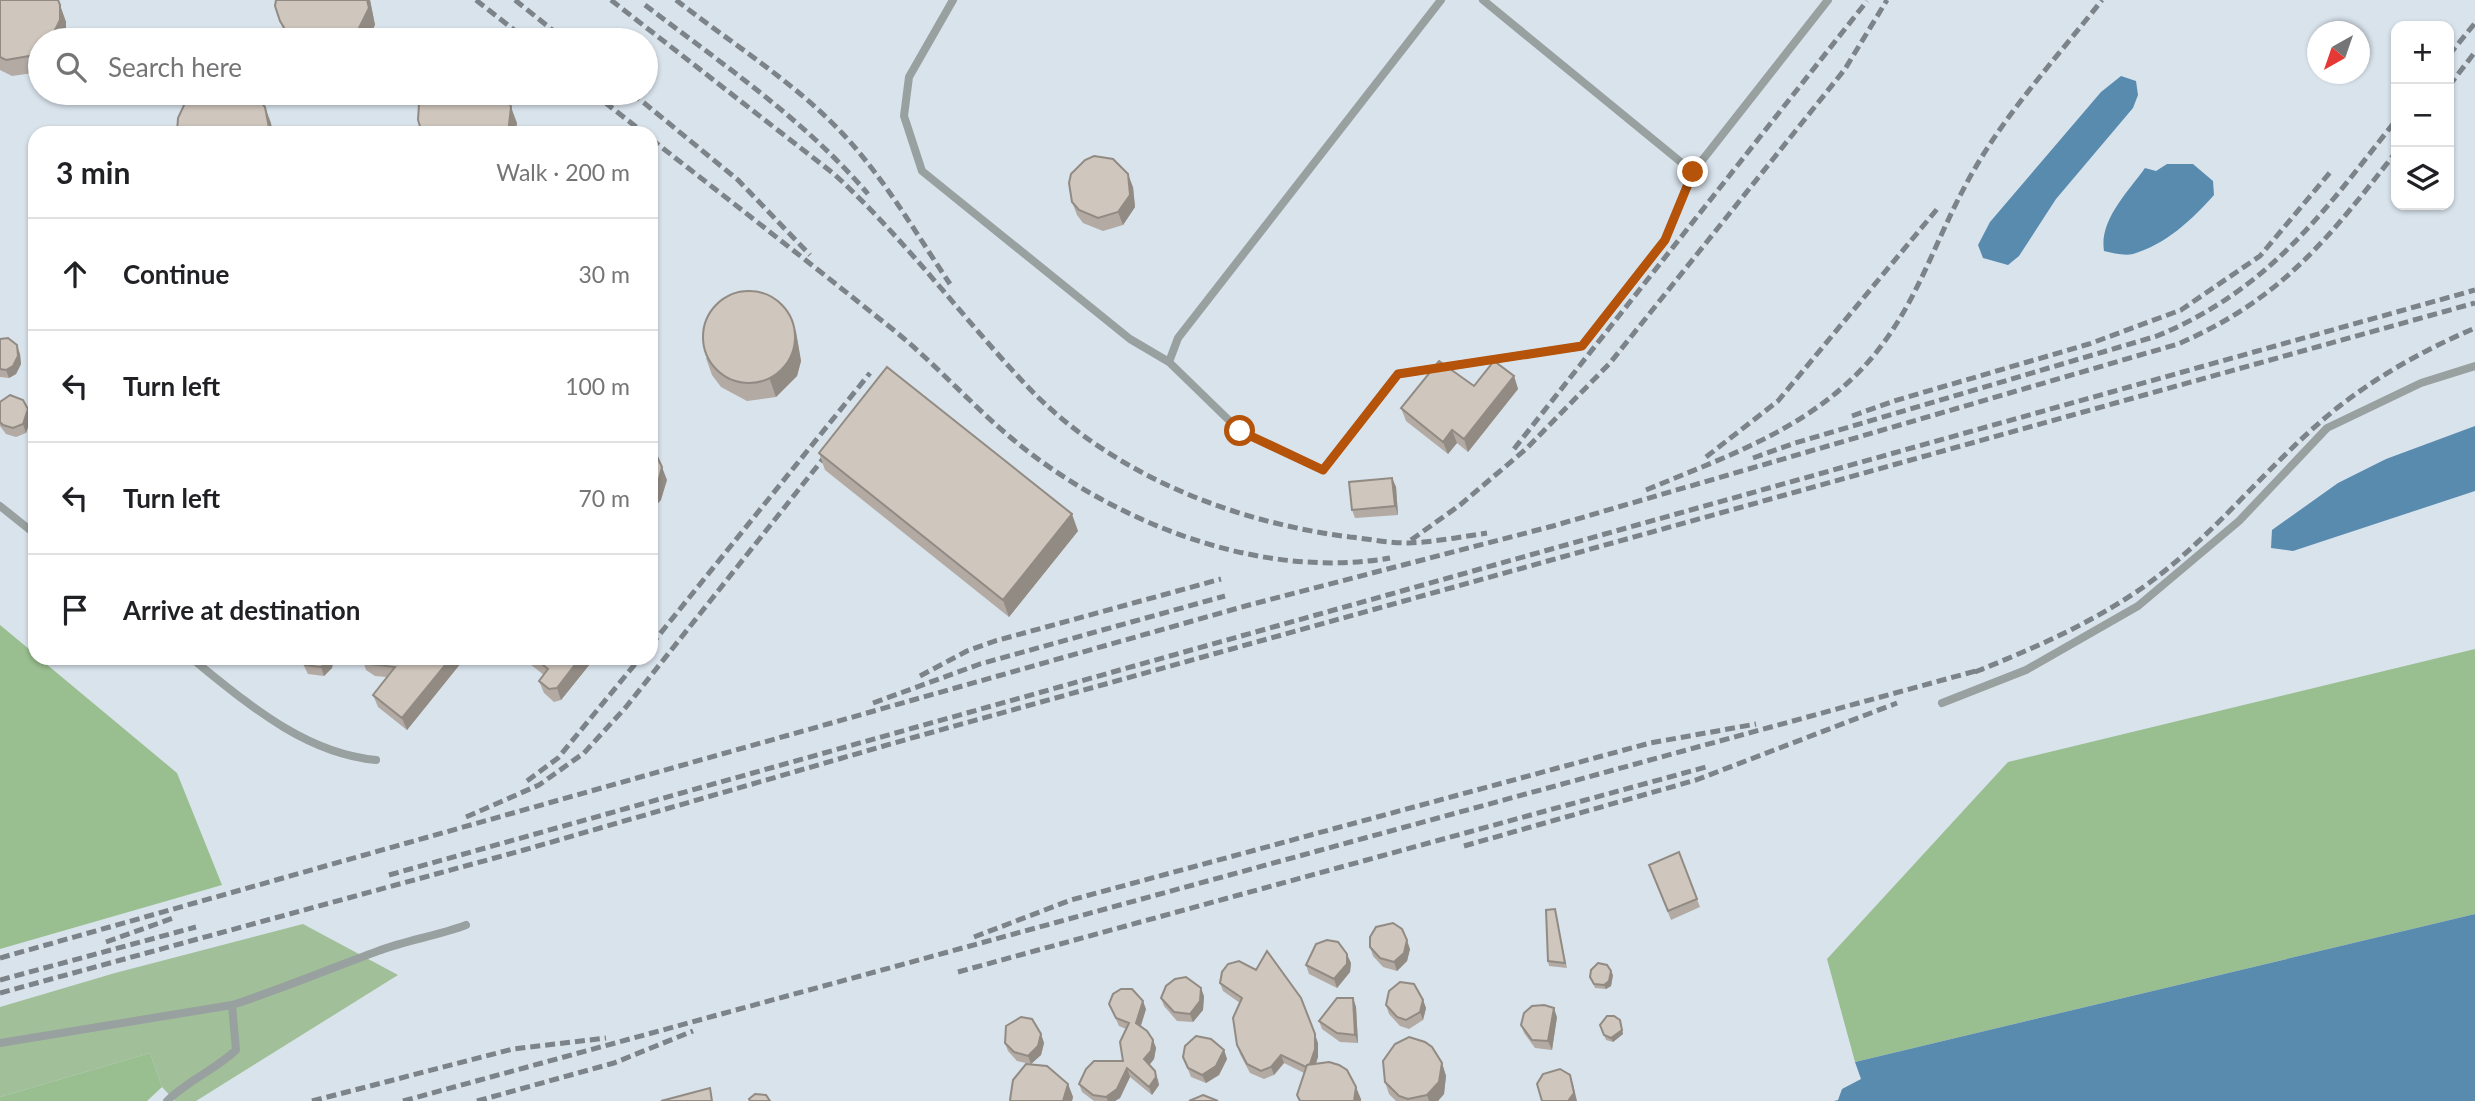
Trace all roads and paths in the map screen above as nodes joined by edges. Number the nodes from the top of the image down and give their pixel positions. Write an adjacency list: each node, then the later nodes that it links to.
1 (953, 0): 6 (lane)
2 (1441, 0): 6 (lane)
3 (1483, 0): 5 (lane)
4 (1828, 0): 5 (lane)
5 (1693, 172): 6 (lane)
6 (1169, 362)
7 (2475, 366): 11 (lane)
8 (0, 506): 9 (lane)
9 (28, 528)
10 (200, 665): 12 (lane)
11 (1942, 703)
12 (376, 760)
13 (466, 925): 14 (lane)
14 (232, 1005): 15 (lane); 16 (lane)
15 (0, 1043)
16 (167, 1101)

